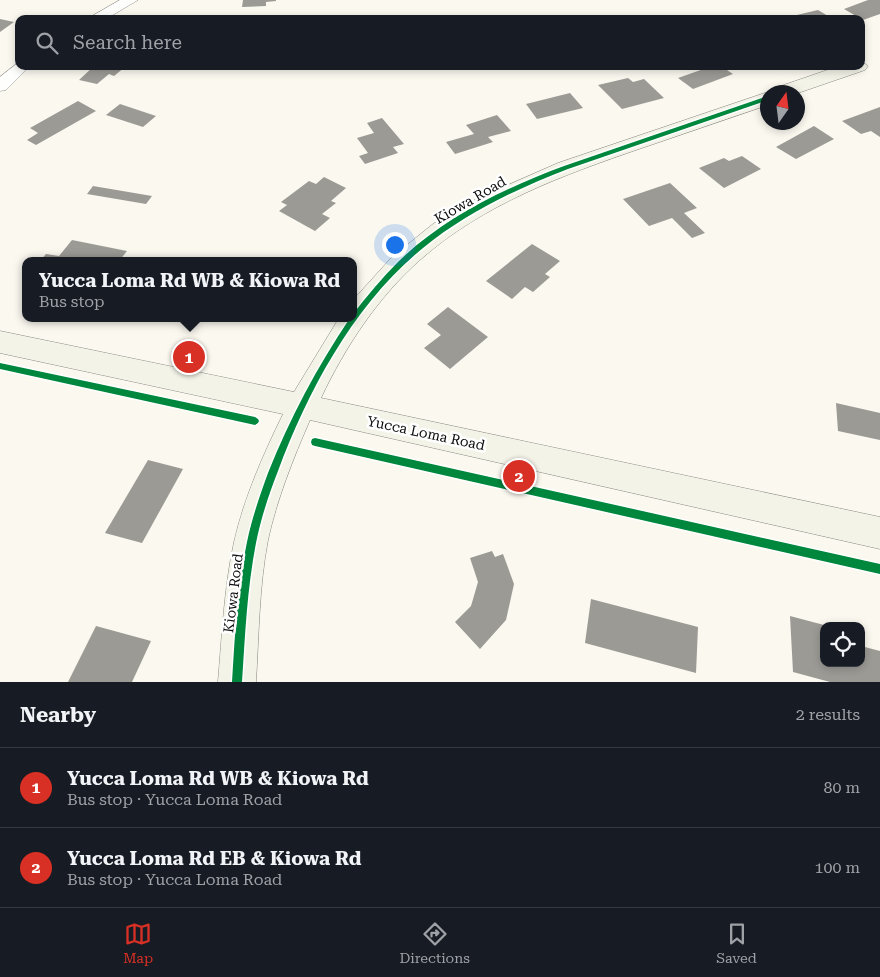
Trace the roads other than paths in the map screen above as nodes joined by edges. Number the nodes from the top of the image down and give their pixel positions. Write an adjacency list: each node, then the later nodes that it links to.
1 (131, 0): 2 (street)
2 (102, 15)
3 (18, 70): 6 (street)
4 (846, 70): 5 (street)
5 (802, 85)
6 (0, 86)
7 (760, 101): 8 (street, Kiowa Road)
8 (357, 315)
9 (352, 322): 11 (street, Kiowa Road)
10 (0, 342): 11 (street, Yucca Loma Road)
11 (302, 406): 12 (street, Yucca Loma Road); 13 (street, Kiowa Road)
12 (880, 533)
13 (237, 682)

